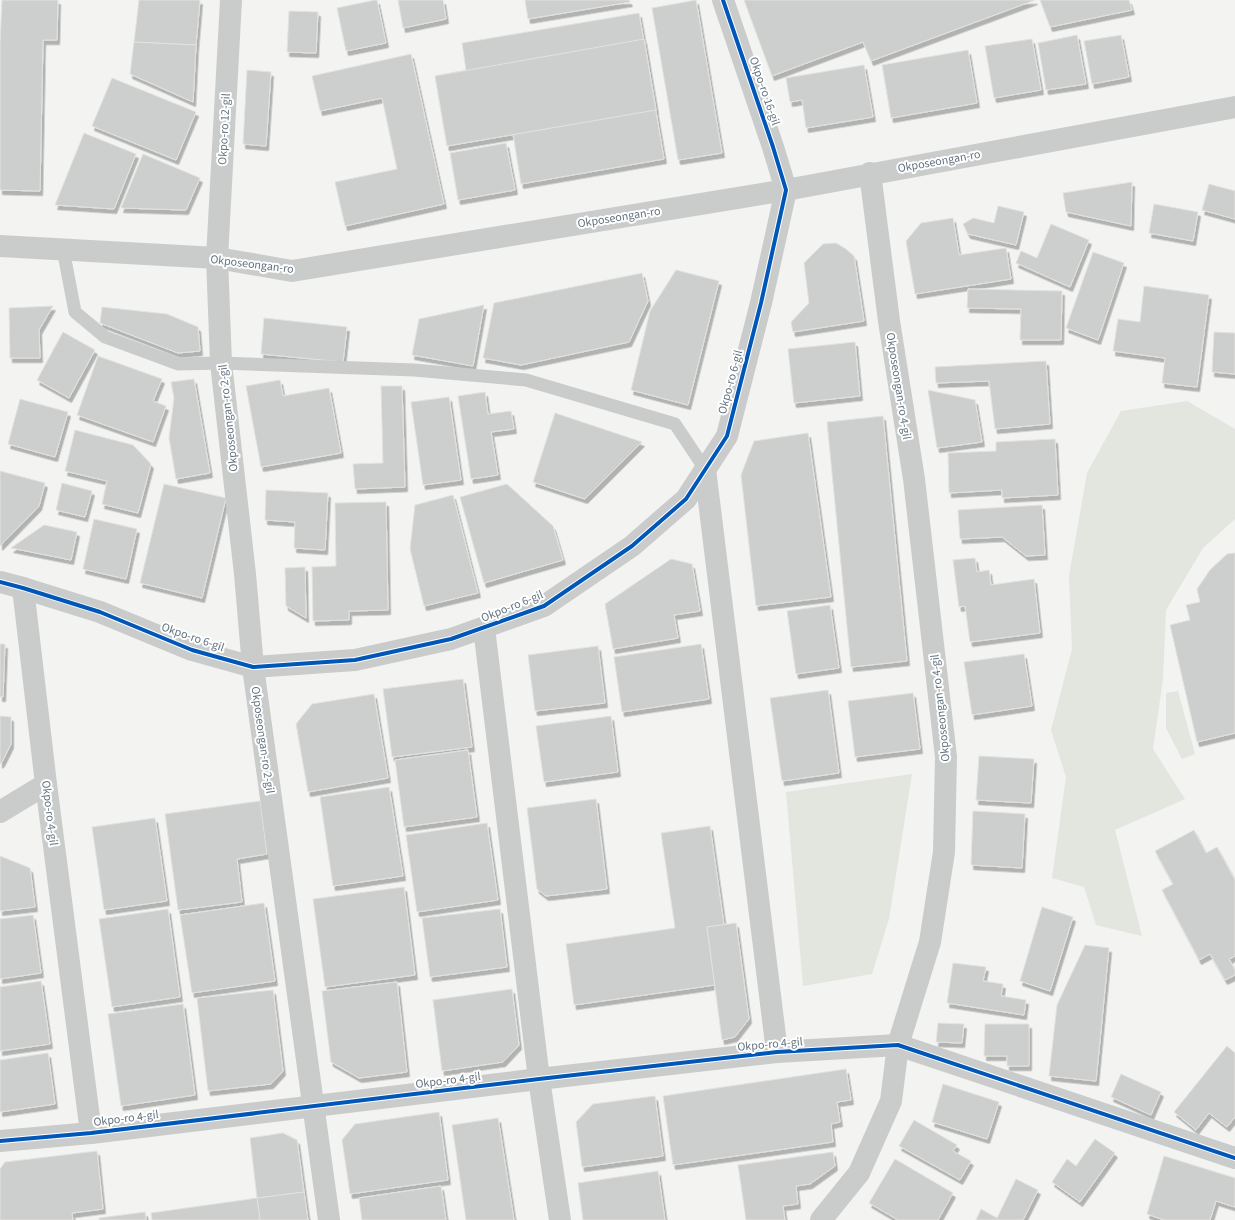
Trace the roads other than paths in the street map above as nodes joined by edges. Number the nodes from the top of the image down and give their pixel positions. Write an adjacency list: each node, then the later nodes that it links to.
1 (231, 0): 8 (street, Okpo-ro 12-gil)
2 (723, 0): 5 (street, Okpo-ro 16-gil)
3 (1235, 107): 4 (street, Okposeongan-ro)
4 (870, 173): 5 (street, Okposeongan-ro); 17 (street, Okposeongan-ro 4-gil)
5 (786, 190): 8 (street, Okposeongan-ro); 10 (street, Okpo-ro 6-gil)
6 (0, 246): 7 (street, Okposeongan-ro)
7 (62, 249): 8 (street, Okposeongan-ro); 9 (lane)
8 (217, 258): 9 (street, Okposeongan-ro 2-gil)
9 (222, 363): 10 (lane); 14 (street, Okposeongan-ro 2-gil)
10 (705, 469): 13 (street, Okpo-ro 6-gil); 18 (street)
11 (0, 582): 12 (street, Okpo-ro 6-gil)
12 (24, 588): 14 (street, Okpo-ro 6-gil); 15 (street, Okpo-ro 4-gil)
13 (484, 628): 14 (street, Okpo-ro 6-gil); 19 (street)
14 (253, 667): 20 (street, Okposeongan-ro 2-gil)
15 (46, 784): 16 (street); 21 (street, Okpo-ro 4-gil)
16 (0, 812)
17 (898, 1045): 18 (street, Okpo-ro 4-gil); 23 (street); 26 (street, Okposeongan-ro 4-gil)
18 (778, 1052): 19 (street, Okpo-ro 4-gil)
19 (540, 1078): 20 (street, Okpo-ro 4-gil); 25 (street)
20 (312, 1106): 21 (street, Okpo-ro 4-gil); 24 (street, Okposeongan-ro 2-gil)
21 (91, 1133): 22 (street, Okpo-ro 4-gil)
22 (0, 1141)
23 (1235, 1158)
24 (329, 1220)
25 (560, 1220)
26 (821, 1220)

